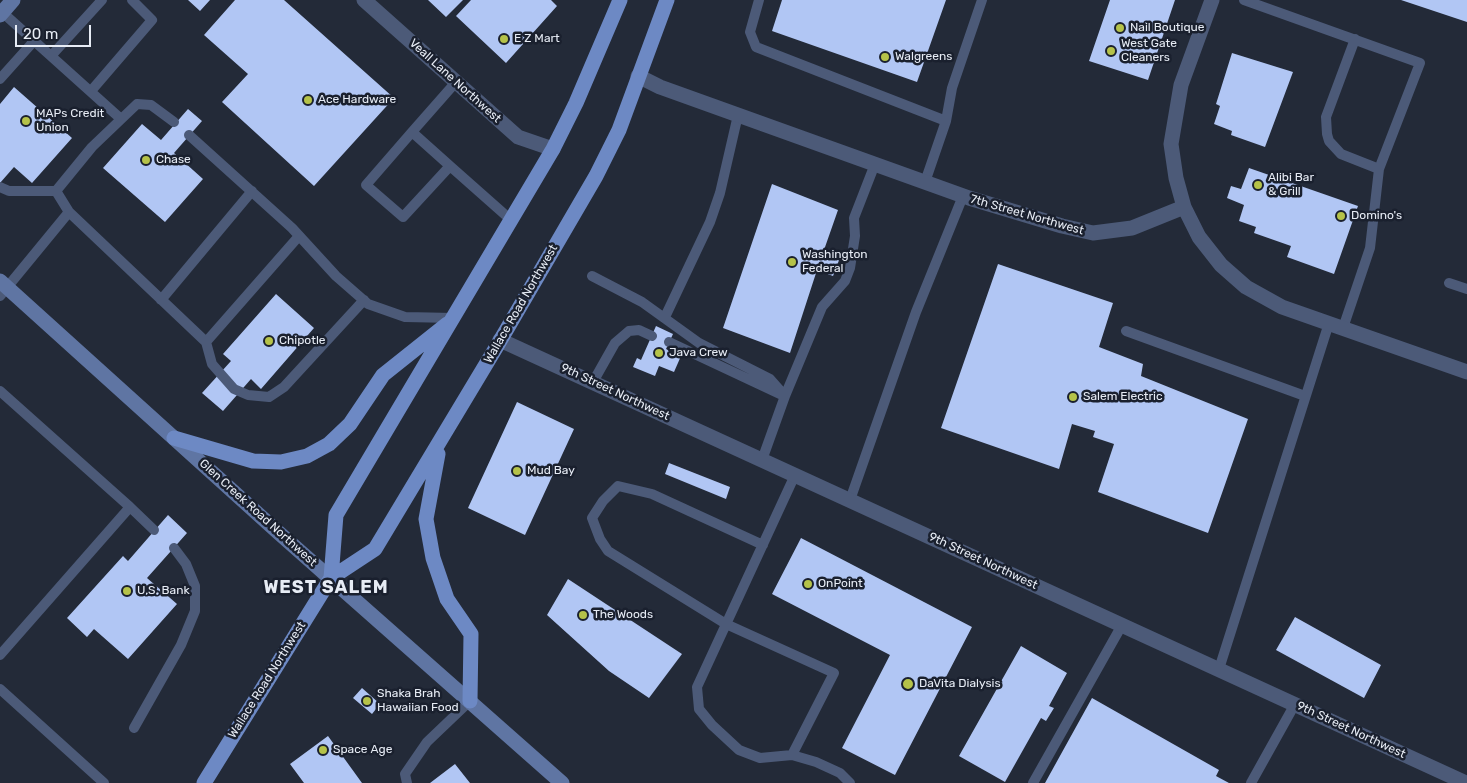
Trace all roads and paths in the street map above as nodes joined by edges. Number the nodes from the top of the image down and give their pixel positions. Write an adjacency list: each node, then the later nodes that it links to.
1 (13, 0): 11 (street)
2 (102, 0): 14 (lane)
3 (132, 0): 18 (lane)
4 (364, 0): 17 (street, Veall Lane Northwest)
5 (620, 0): 25 (main road, Wallace Road Northwest)
6 (667, 0): 15 (main road, Wallace Road Northwest)
7 (759, 0): 21 (lane)
8 (982, 0): 21 (lane)
9 (1212, 0): 34 (street)
10 (1244, 0): 12 (lane)
11 (1, 14): 13 (lane)
12 (1354, 39): 28 (lane); 28 (lane)
13 (34, 40): 14 (lane); 16 (lane)
14 (51, 56): 18 (lane)
15 (638, 76): 19 (street, 7th Street Northwest); 50 (main road, Wallace Road Northwest)
16 (0, 79)
17 (456, 82): 23 (lane); 25 (street, Veall Lane Northwest)
18 (91, 91): 20 (lane)
19 (738, 115): 26 (street, 7th Street Northwest); 44 (lane)
20 (122, 119): 22 (lane); 31 (lane)
21 (946, 121): 29 (lane)
22 (174, 122)
23 (412, 132): 27 (lane); 27 (lane)
24 (189, 135): 32 (lane)
25 (553, 149): 36 (main road, Wallace Road Northwest)
26 (875, 164): 29 (street, 7th Street Northwest); 56 (lane)
27 (450, 166): 36 (lane)
28 (1379, 169): 47 (lane)
29 (925, 182): 33 (street, 7th Street Northwest)
30 (0, 187): 31 (lane)
31 (56, 191): 35 (lane)
32 (252, 191): 37 (lane); 42 (lane)
33 (963, 196): 34 (street, 7th Street Northwest); 62 (lane)
34 (1184, 207): 46 (street)
35 (69, 212): 40 (lane); 42 (lane)
36 (511, 220): 45 (main road, Wallace Road Northwest)
37 (299, 236): 43 (lane); 51 (lane)
38 (592, 276): 44 (lane)
39 (1449, 283): 41 (lane)
40 (3, 289): 58 (street, Glen Creek Road Northwest)
41 (1467, 290)
42 (161, 300): 51 (lane)
43 (364, 300): 45 (lane); 51 (lane)
44 (665, 317): 56 (lane)
45 (454, 318): 58 (main road); 67 (main road, Wallace Road Northwest)
46 (1328, 323): 47 (street); 57 (lane)
47 (1343, 328): 53 (street)
48 (1126, 331): 57 (lane)
49 (652, 336): 54 (lane)
50 (500, 340): 54 (street, 9th Street Northwest); 59 (main road, Wallace Road Northwest)
51 (206, 342)
52 (669, 342): 56 (lane)
53 (1467, 372)
54 (593, 382): 60 (street, 9th Street Northwest)
55 (0, 391): 63 (lane)
56 (785, 396): 60 (lane)
57 (1305, 396): 71 (lane)
58 (174, 438): 67 (street, Glen Creek Road Northwest)
59 (440, 441): 67 (main road, Wallace Road Northwest); 73 (main road)
60 (762, 460): 61 (street, 9th Street Northwest)
61 (794, 474): 62 (street, 9th Street Northwest); 65 (lane)
62 (850, 500): 69 (street, 9th Street Northwest)
63 (130, 508): 64 (lane); 70 (lane)
64 (154, 530)
65 (763, 545): 68 (lane); 68 (lane)
66 (174, 548): 75 (lane)
67 (331, 578): 73 (street, Glen Creek Road Northwest); 78 (main road, Wallace Road Northwest)
68 (726, 624): 76 (lane); 76 (lane)
69 (1122, 625): 71 (street, 9th Street Northwest); 82 (lane)
70 (0, 656)
71 (1220, 670): 74 (street, 9th Street Northwest)
72 (0, 689): 77 (lane)
73 (470, 701): 79 (lane); 80 (street, Glen Creek Road Northwest)
74 (1295, 704): 83 (lane); 84 (street, 9th Street Northwest)
75 (134, 728)
76 (792, 755): 81 (lane)
77 (104, 783)
78 (204, 783)
79 (407, 783)
80 (562, 783)
81 (850, 783)
82 (1033, 783)
83 (1251, 783)
84 (1466, 783)

